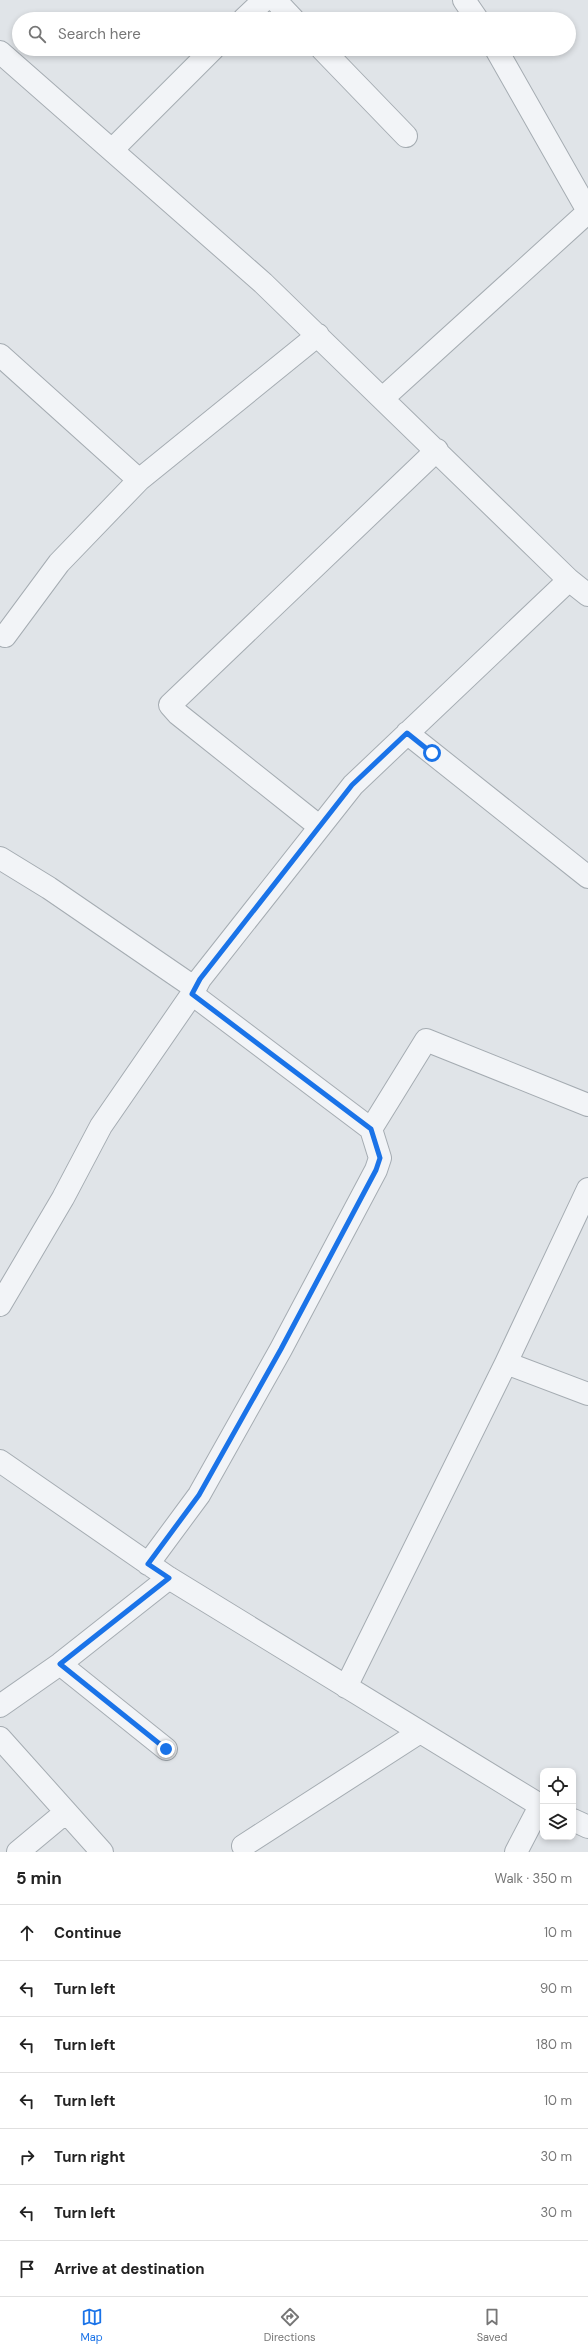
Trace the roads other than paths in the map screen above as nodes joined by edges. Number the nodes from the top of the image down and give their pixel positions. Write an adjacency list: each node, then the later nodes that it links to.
1 (264, 0): 4 (street)
2 (275, 0): 5 (street)
3 (464, 0): 6 (street)
4 (251, 12)
5 (286, 12)
6 (472, 12)
7 (0, 52): 12 (street)
8 (206, 56): 12 (street)
9 (329, 56): 11 (street)
10 (500, 56): 13 (street)
11 (406, 136)
12 (112, 150): 14 (street)
13 (588, 212): 16 (street)
14 (318, 335): 16 (street); 18 (street)
15 (0, 355): 18 (street)
16 (383, 398): 17 (street)
17 (437, 450): 19 (street); 23 (street)
18 (138, 480): 21 (street)
19 (569, 580): 20 (street); 22 (street)
20 (588, 595)
21 (5, 636)
22 (407, 733): 23 (street); 25 (street)
23 (320, 827): 26 (street)
24 (0, 858): 26 (street)
25 (588, 877)
26 (194, 991): 28 (street); 30 (street)
27 (588, 1105): 28 (street)
28 (371, 1129): 34 (street)
29 (588, 1189): 31 (street)
30 (0, 1305)
31 (506, 1364): 32 (street); 37 (street)
32 (588, 1394)
33 (0, 1461): 34 (street)
34 (148, 1564): 35 (street)
35 (169, 1578): 36 (street); 37 (street)
36 (60, 1664): 38 (street); 41 (street)
37 (346, 1687): 39 (street)
38 (0, 1706)
39 (420, 1732): 42 (street); 47 (street)
40 (0, 1738): 44 (street)
41 (166, 1749)
42 (540, 1805)
43 (540, 1808): 50 (street)
44 (66, 1812): 48 (street); 49 (street)
45 (576, 1821): 46 (street)
46 (588, 1827)
47 (243, 1846)
48 (18, 1852)
49 (102, 1852)
50 (516, 1852)

